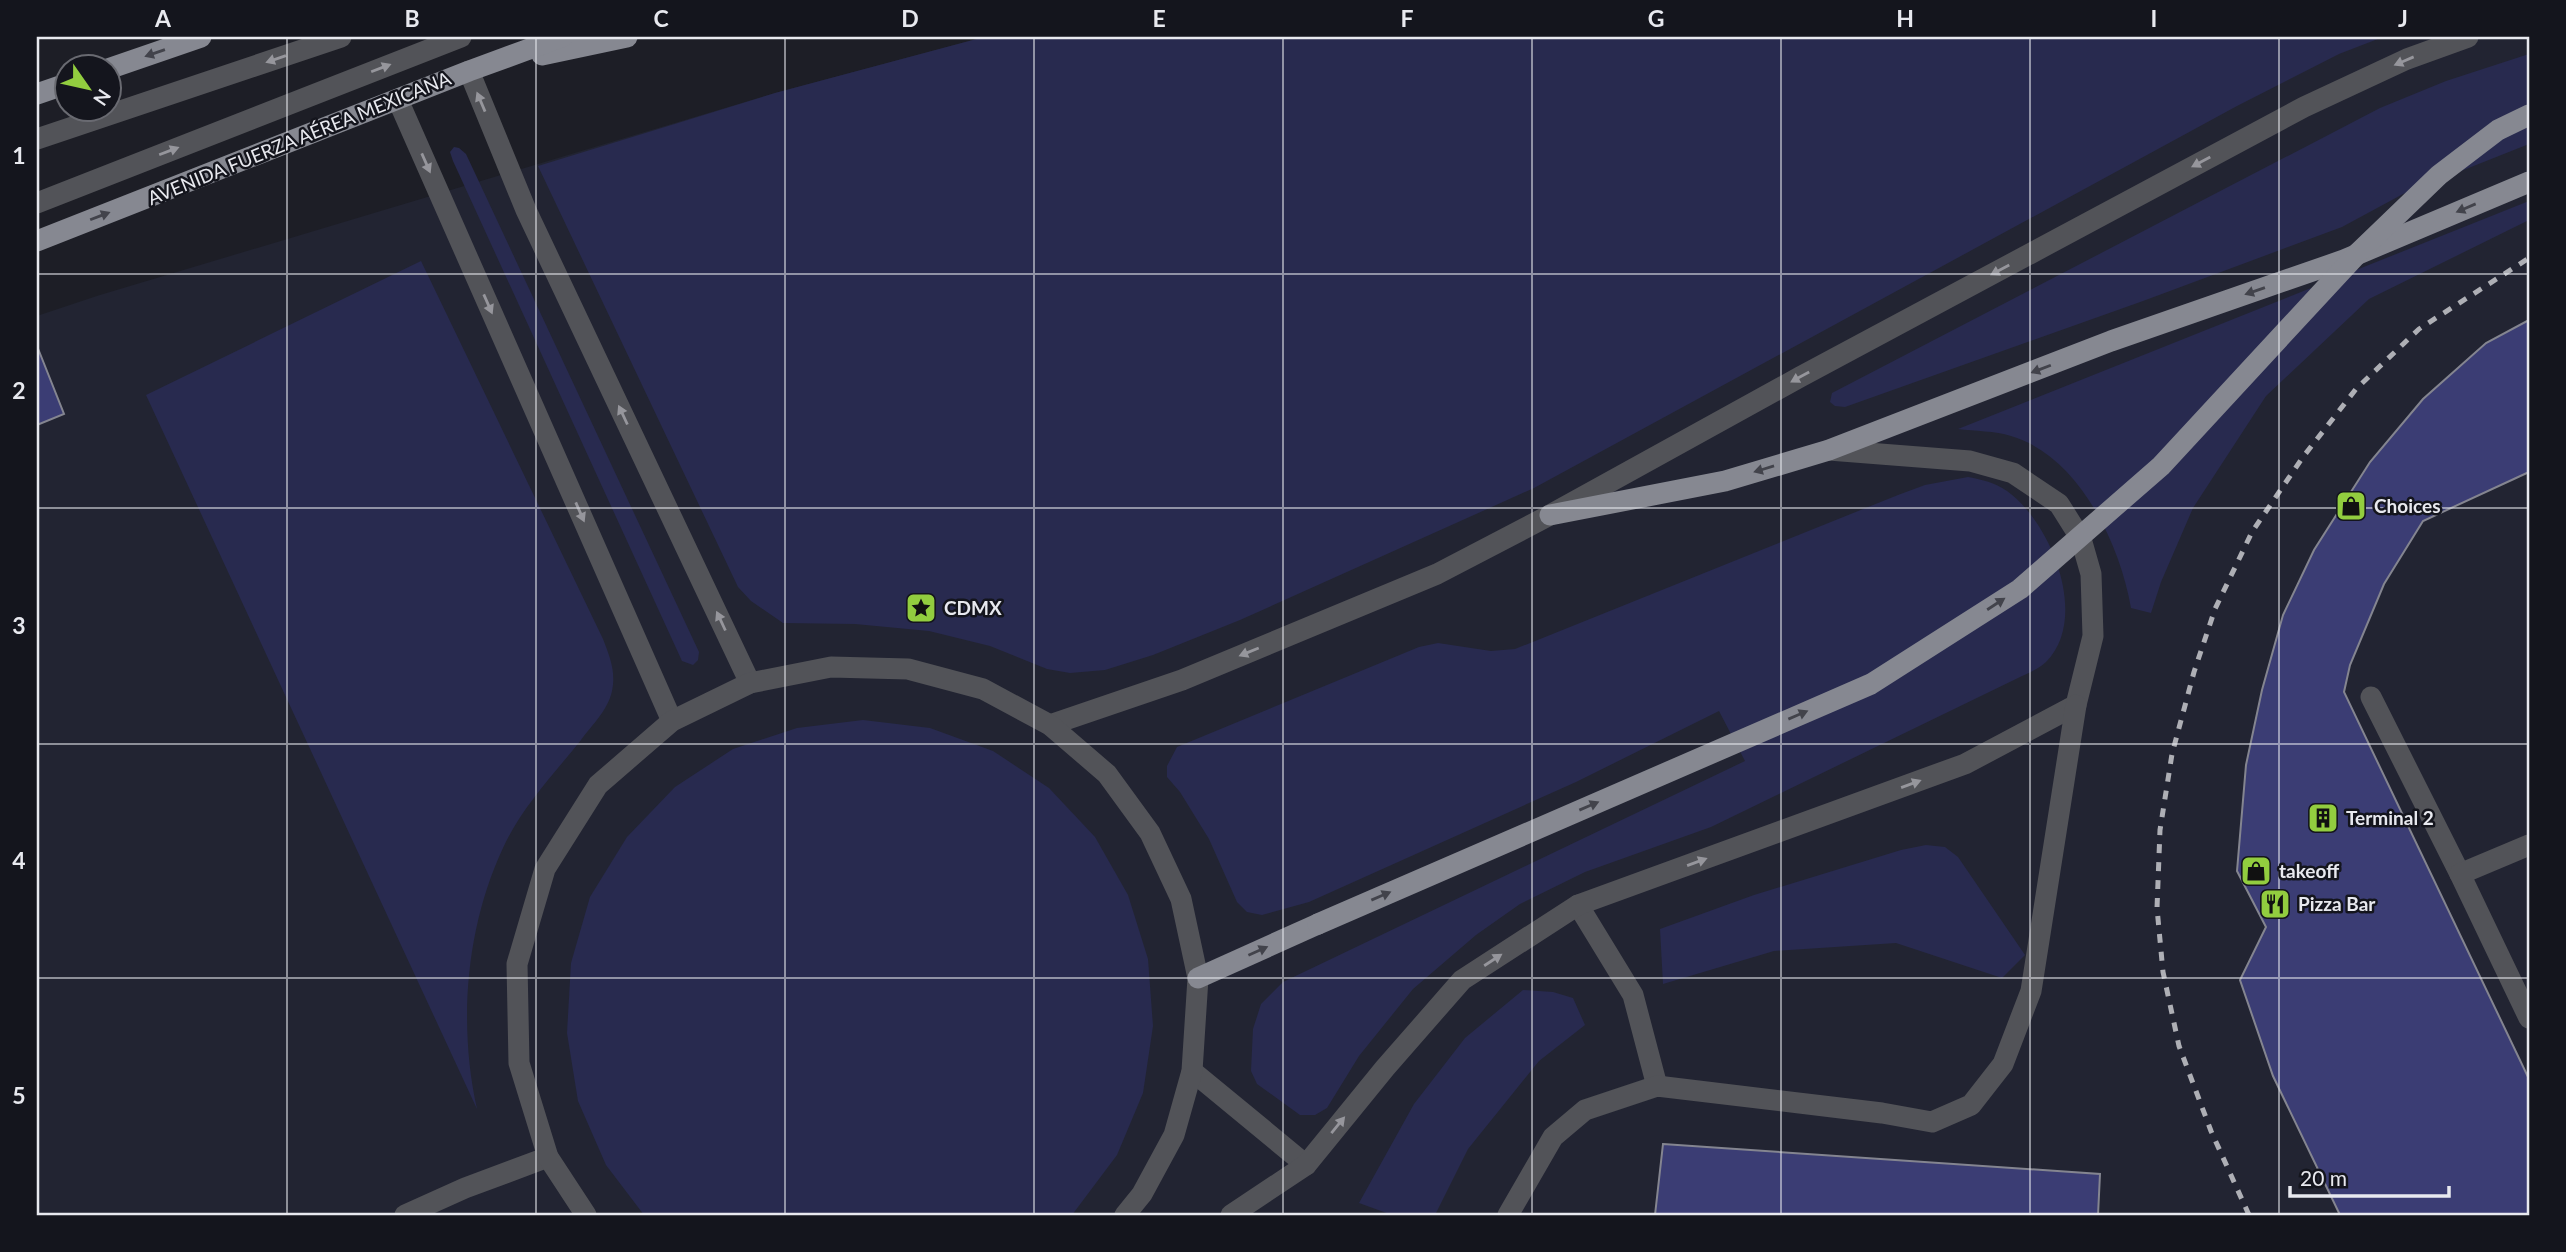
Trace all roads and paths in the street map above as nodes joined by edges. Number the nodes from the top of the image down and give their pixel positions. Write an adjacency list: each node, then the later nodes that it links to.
1 (201, 37): 7 (main road, one-way to 7)
2 (341, 37): 11 (street, one-way to 11)
3 (461, 37): 13 (street, one-way to 3)
4 (562, 37): 8 (main road, AVENIDA FUERZA AÉREA MEXICANA)
5 (627, 37): 8 (main road)
6 (2468, 37): 16 (street, one-way to 16)
7 (122, 64)
8 (468, 71): 9 (main road, AVENIDA FUERZA AÉREA MEXICANA); 17 (street, one-way to 8)
9 (398, 100): 14 (main road, AVENIDA FUERZA AÉREA MEXICANA, one-way to 9); 20 (street, one-way to 20)
10 (2529, 115): 25 (main road, one-way to 10, bridge)
11 (37, 139)
12 (2529, 181): 15 (main road, one-way to 15)
13 (37, 203)
14 (37, 241)
15 (1829, 450): 16 (main road, one-way to 16); 19 (street)
16 (1550, 515): 21 (street, one-way to 21)
17 (750, 683): 20 (street); 21 (street)
18 (2371, 696): 23 (street)
19 (2077, 705): 24 (street, one-way to 19); 28 (street)
20 (672, 721): 29 (street)
21 (1051, 725): 25 (street)
22 (2529, 845): 23 (street)
23 (2460, 874): 26 (street)
24 (1578, 905): 28 (street); 30 (street, one-way to 24)
25 (1198, 978): 27 (street)
26 (2529, 1018)
27 (1192, 1071): 30 (street); 33 (street)
28 (1657, 1086): 35 (street)
29 (548, 1157): 31 (street); 32 (street)
30 (1306, 1164): 34 (street)
31 (405, 1215)
32 (586, 1215)
33 (1125, 1215)
34 (1231, 1215)
35 (1508, 1215)

